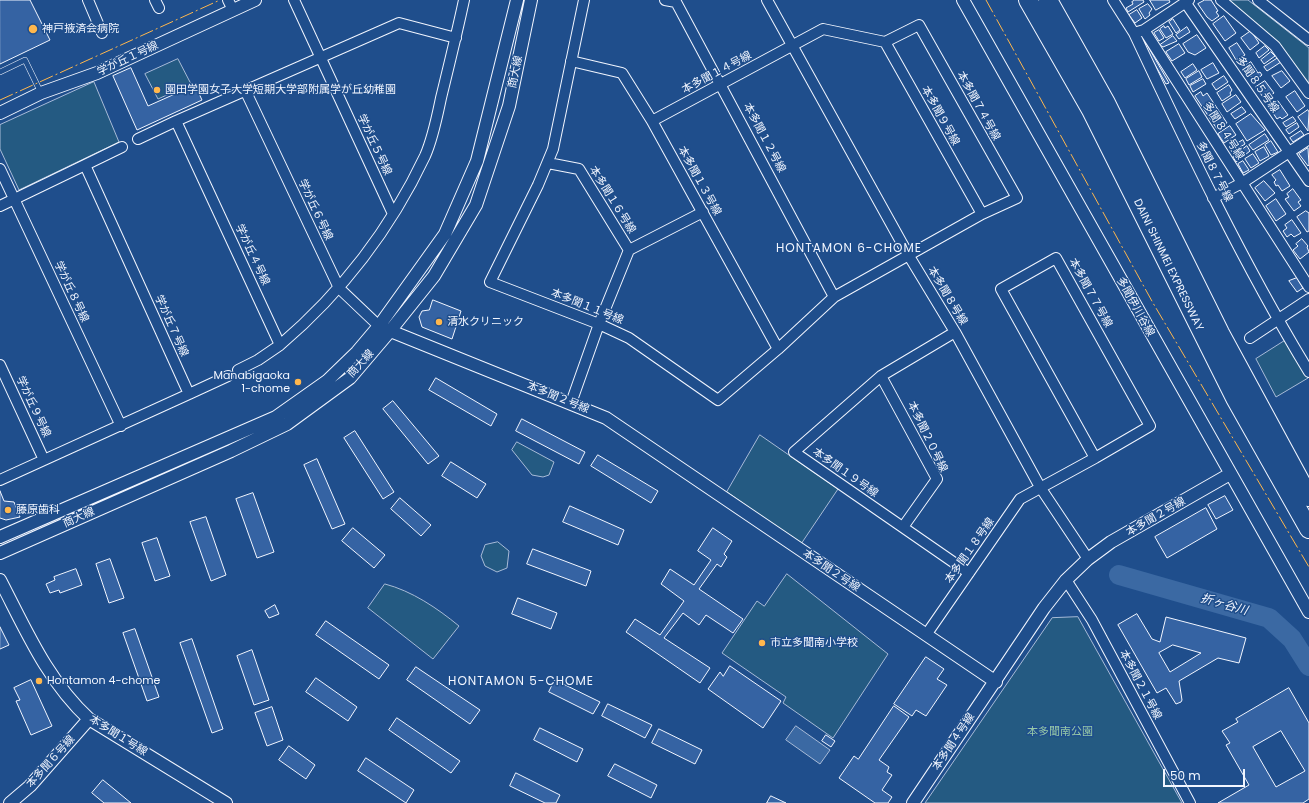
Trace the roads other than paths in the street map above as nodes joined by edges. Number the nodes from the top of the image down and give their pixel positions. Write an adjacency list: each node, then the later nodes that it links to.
1 (88, 0): 19 (street)
2 (255, 0): 17 (street, 学が丘１号線)
3 (294, 0): 25 (street, 学が丘５号線)
4 (464, 0): 21 (street)
5 (518, 0): 58 (street, 商大線)
6 (531, 0): 59 (street, 商大線)
7 (584, 0): 26 (street, 本多聞１１号線)
8 (665, 0): 28 (street, 本多聞１２号線)
9 (767, 0): 24 (street, 本多聞８号線)
10 (963, 0): 74 (street, 多聞伊川谷線)
11 (1028, 0): 79 (highway, DAINI SHINMEI EXPRESSWAY)
12 (1048, 0): 77 (highway, DAINI SHINMEI EXPRESSWAY)
13 (1113, 0): 20 (street)
14 (1221, 0): 31 (street)
15 (1258, 0): 22 (street)
16 (1187, 1): 18 (street); 38 (street, 多聞８５号線)
17 (230, 5): 30 (street, 学が丘１号線)
18 (1144, 30): 20 (street); 43 (street, 多聞８４号線)
19 (102, 33)
20 (1134, 34): 44 (street, 多聞８７号線)
21 (456, 38): 25 (street); 48 (street)
22 (1309, 40)
23 (885, 42): 24 (street); 49 (street, 本多聞９号線); 49 (street, 本多聞７４号線)
24 (793, 46): 28 (street, 本多聞１４号線); 51 (street, 本多聞８号線)
25 (321, 57): 29 (street); 48 (street, 学が丘５号線)
26 (571, 61): 34 (street, 本多聞１３号線); 39 (street, 本多聞１１号線)
27 (0, 72): 30 (lane)
28 (721, 84): 34 (street, 本多聞１４号線); 54 (street, 本多聞１２号線)
29 (246, 92): 33 (street); 53 (street, 学が丘６号線)
30 (41, 93): 32 (street, 学が丘１号線)
31 (1309, 93)
32 (0, 113)
33 (176, 121): 36 (street); 62 (street, 学が丘４号線)
34 (652, 121): 47 (street, 本多聞１３号線)
35 (1309, 139): 38 (street)
36 (138, 140)
37 (122, 147): 40 (street)
38 (1288, 151): 42 (street, 多聞８５号線); 43 (street)
39 (548, 163): 50 (street, 本多聞１６号線); 57 (street, 本多聞１１号線)
40 (85, 165): 45 (street); 69 (street, 学が丘７号線)
41 (0, 169): 45 (street, 学が丘８号線)
42 (1309, 181)
43 (1242, 183): 44 (street); 52 (street, 多聞８４号線)
44 (1213, 198): 56 (street, 多聞８７号線)
45 (14, 199): 46 (street); 71 (street, 学が丘８号線)
46 (0, 206)
47 (702, 212): 50 (street); 63 (street, 本多聞１３号線)
48 (393, 214): 53 (street)
49 (982, 214): 51 (street)
50 (629, 250): 57 (street)
51 (909, 256): 54 (street, 本多聞１１号線); 60 (street, 本多聞８号線)
52 (1309, 287)
53 (339, 288): 58 (street, 学が丘６号線); 62 (street)
54 (834, 297): 63 (street, 本多聞１１号線)
55 (1309, 299): 56 (street)
56 (1278, 320): 61 (street); 66 (street, 多聞８７号線)
57 (599, 324): 63 (street, 本多聞１１号線); 70 (street)
58 (379, 326): 59 (street, 本多聞２号線); 80 (street, 商大線)
59 (390, 331): 70 (street, 本多聞２号線); 81 (street, 商大線)
60 (955, 332): 68 (street, 本多聞１９号線); 76 (street, 本多聞８号線)
61 (1250, 338)
62 (280, 345): 65 (street)
63 (778, 349)
64 (0, 365): 73 (street, 学が丘９号線)
65 (238, 370)
66 (1309, 372)
67 (228, 376): 69 (street)
68 (882, 376): 78 (street, 本多聞２０号線); 78 (street, 本多聞１９号線)
69 (189, 394): 71 (street)
70 (571, 403): 87 (street, 本多聞２号線)
71 (121, 426): 73 (street)
72 (1095, 458): 72 (street, 本多聞７７号線); 76 (street, 本多聞７７号線)
73 (44, 460): 75 (street)
74 (1230, 474): 82 (street, 本多聞２号線); 86 (street, 多聞伊川谷線)
75 (0, 480)
76 (1040, 487): 82 (street, 本多聞８号線); 83 (street, 本多聞１８号線)
77 (1309, 497)
78 (903, 527): 83 (street, 本多聞１９号線)
79 (1309, 529)
80 (0, 537)
81 (0, 553)
82 (1088, 559): 85 (street, 本多聞２号線)
83 (969, 573): 87 (street, 本多聞１８号線)
84 (0, 580): 89 (street, 本多聞１号線)
85 (1066, 580): 88 (street, 本多聞２号線); 93 (street, 本多聞２１号線)
86 (1309, 612)
87 (926, 635): 88 (street, 本多聞２号線)
88 (996, 682): 92 (street, 本多聞４号線)
89 (89, 719): 90 (street, 本多聞６号線); 91 (street, 本多聞１号線)
90 (10, 803)
91 (226, 803)
92 (913, 803)
93 (1190, 803)

